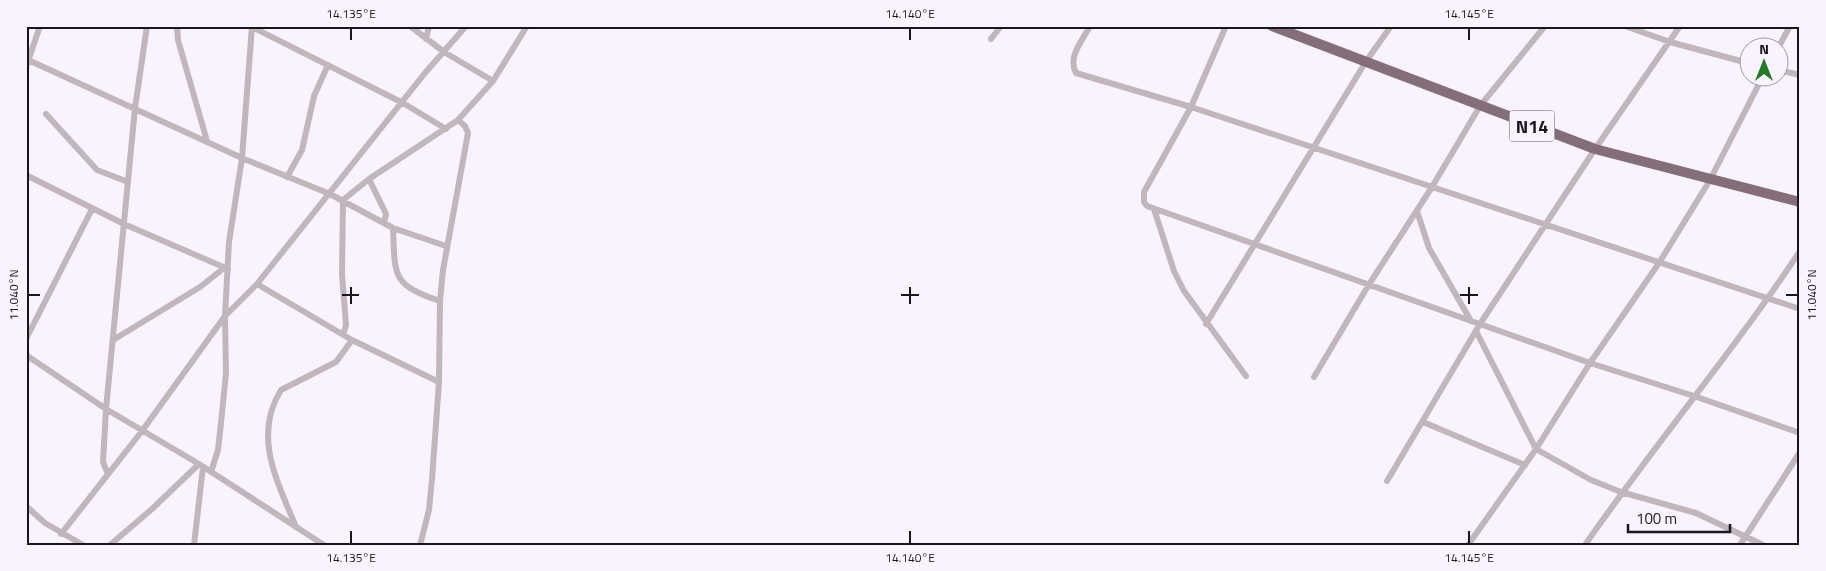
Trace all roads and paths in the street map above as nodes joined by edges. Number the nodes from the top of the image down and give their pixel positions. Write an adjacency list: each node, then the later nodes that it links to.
1 (40, 26): 23 (street)
2 (147, 26): 33 (street)
3 (177, 26): 37 (street)
4 (429, 26): 19 (street)
5 (466, 26): 22 (street)
6 (527, 26): 28 (street)
7 (1001, 26): 20 (street)
8 (1090, 26): 31 (street)
9 (1226, 26): 31 (street)
10 (1272, 26): 25 (highway, N14)
11 (1391, 26): 25 (street)
12 (1545, 26): 32 (street)
13 (1625, 26): 21 (street)
14 (1680, 26): 21 (street)
15 (1790, 26): 18 (street)
16 (251, 27): 26 (street); 40 (street)
17 (411, 27): 19 (street)
18 (1783, 38)
19 (426, 39): 22 (street)
20 (991, 39)
21 (1670, 42): 24 (street); 39 (street)
22 (444, 52): 28 (street); 30 (street)
23 (28, 59): 27 (street); 33 (street)
24 (1738, 60)
25 (1365, 63): 32 (highway, N14); 38 (street)
26 (328, 66): 30 (street); 42 (street)
27 (26, 68)
28 (493, 81): 35 (street)
29 (1757, 88): 44 (street)
30 (403, 103): 36 (street); 47 (street)
31 (1191, 106): 38 (street); 51 (street)
32 (1480, 106): 39 (highway, N14); 46 (street)
33 (135, 108): 37 (street); 45 (street)
34 (46, 114): 45 (street)
35 (458, 120): 36 (street); 58 (street)
36 (446, 129): 43 (street)
37 (207, 140): 40 (street)
38 (1315, 148): 46 (street); 57 (street)
39 (1595, 149): 44 (highway, N14); 55 (street)
40 (242, 158): 42 (street); 61 (street)
41 (26, 175): 50 (street)
42 (287, 177): 47 (street)
43 (369, 179): 48 (street); 53 (street)
44 (1710, 180): 49 (highway, N14); 60 (street)
45 (128, 182): 54 (street)
46 (1432, 187): 52 (street); 55 (street)
47 (330, 194): 48 (street); 62 (street)
48 (342, 200): 53 (street); 72 (street)
49 (1800, 202)
50 (92, 209): 54 (street); 73 (street)
51 (1154, 209): 57 (street); 69 (street)
52 (1417, 211): 63 (street); 68 (street)
53 (384, 223): 56 (street)
54 (124, 224): 61 (street); 74 (street)
55 (1545, 224): 60 (street); 70 (street)
56 (393, 228): 58 (street); 65 (street)
57 (1253, 244): 63 (street); 69 (street)
58 (446, 246): 65 (street)
59 (1800, 251): 64 (street)
60 (1659, 263): 64 (street); 77 (street)
61 (226, 268): 67 (street); 74 (street)
62 (257, 284): 67 (street); 72 (street)
63 (1368, 286): 68 (street); 79 (street)
64 (1768, 299): 66 (street); 81 (street)
65 (440, 301): 80 (street)
66 (1800, 310)
67 (225, 316): 84 (street); 90 (street)
68 (1471, 322): 70 (street)
69 (1206, 324): 78 (street)
70 (1480, 324): 71 (street); 77 (street)
71 (1476, 331): 83 (street); 86 (street)
72 (343, 335): 75 (street)
73 (26, 339)
74 (112, 340): 82 (street)
75 (352, 340): 80 (street); 95 (street)
76 (26, 356): 82 (street)
77 (1590, 363): 81 (street); 86 (street)
78 (1246, 376)
79 (1314, 377)
80 (439, 382): 102 (street)
81 (1694, 396): 85 (street); 93 (street)
82 (106, 409): 84 (street); 91 (street)
83 (1423, 422): 89 (street); 92 (street)
84 (142, 430): 88 (street); 91 (street)
85 (1800, 433)
86 (1536, 448): 89 (street); 93 (street)
87 (1800, 452): 97 (street)
88 (201, 465): 90 (street); 99 (street); 100 (street)
89 (1525, 465): 103 (street)
90 (211, 472): 95 (street)
91 (108, 474): 96 (street)
92 (1387, 481)
93 (1622, 492): 97 (street); 104 (street)
94 (26, 506): 96 (street)
95 (297, 528): 101 (street)
96 (61, 534): 98 (street)
97 (1746, 537): 105 (street); 106 (street)
98 (83, 545)
99 (110, 545)
100 (194, 545)
101 (324, 545)
102 (420, 545)
103 (1468, 545)
104 (1585, 545)
105 (1740, 545)
106 (1763, 545)

